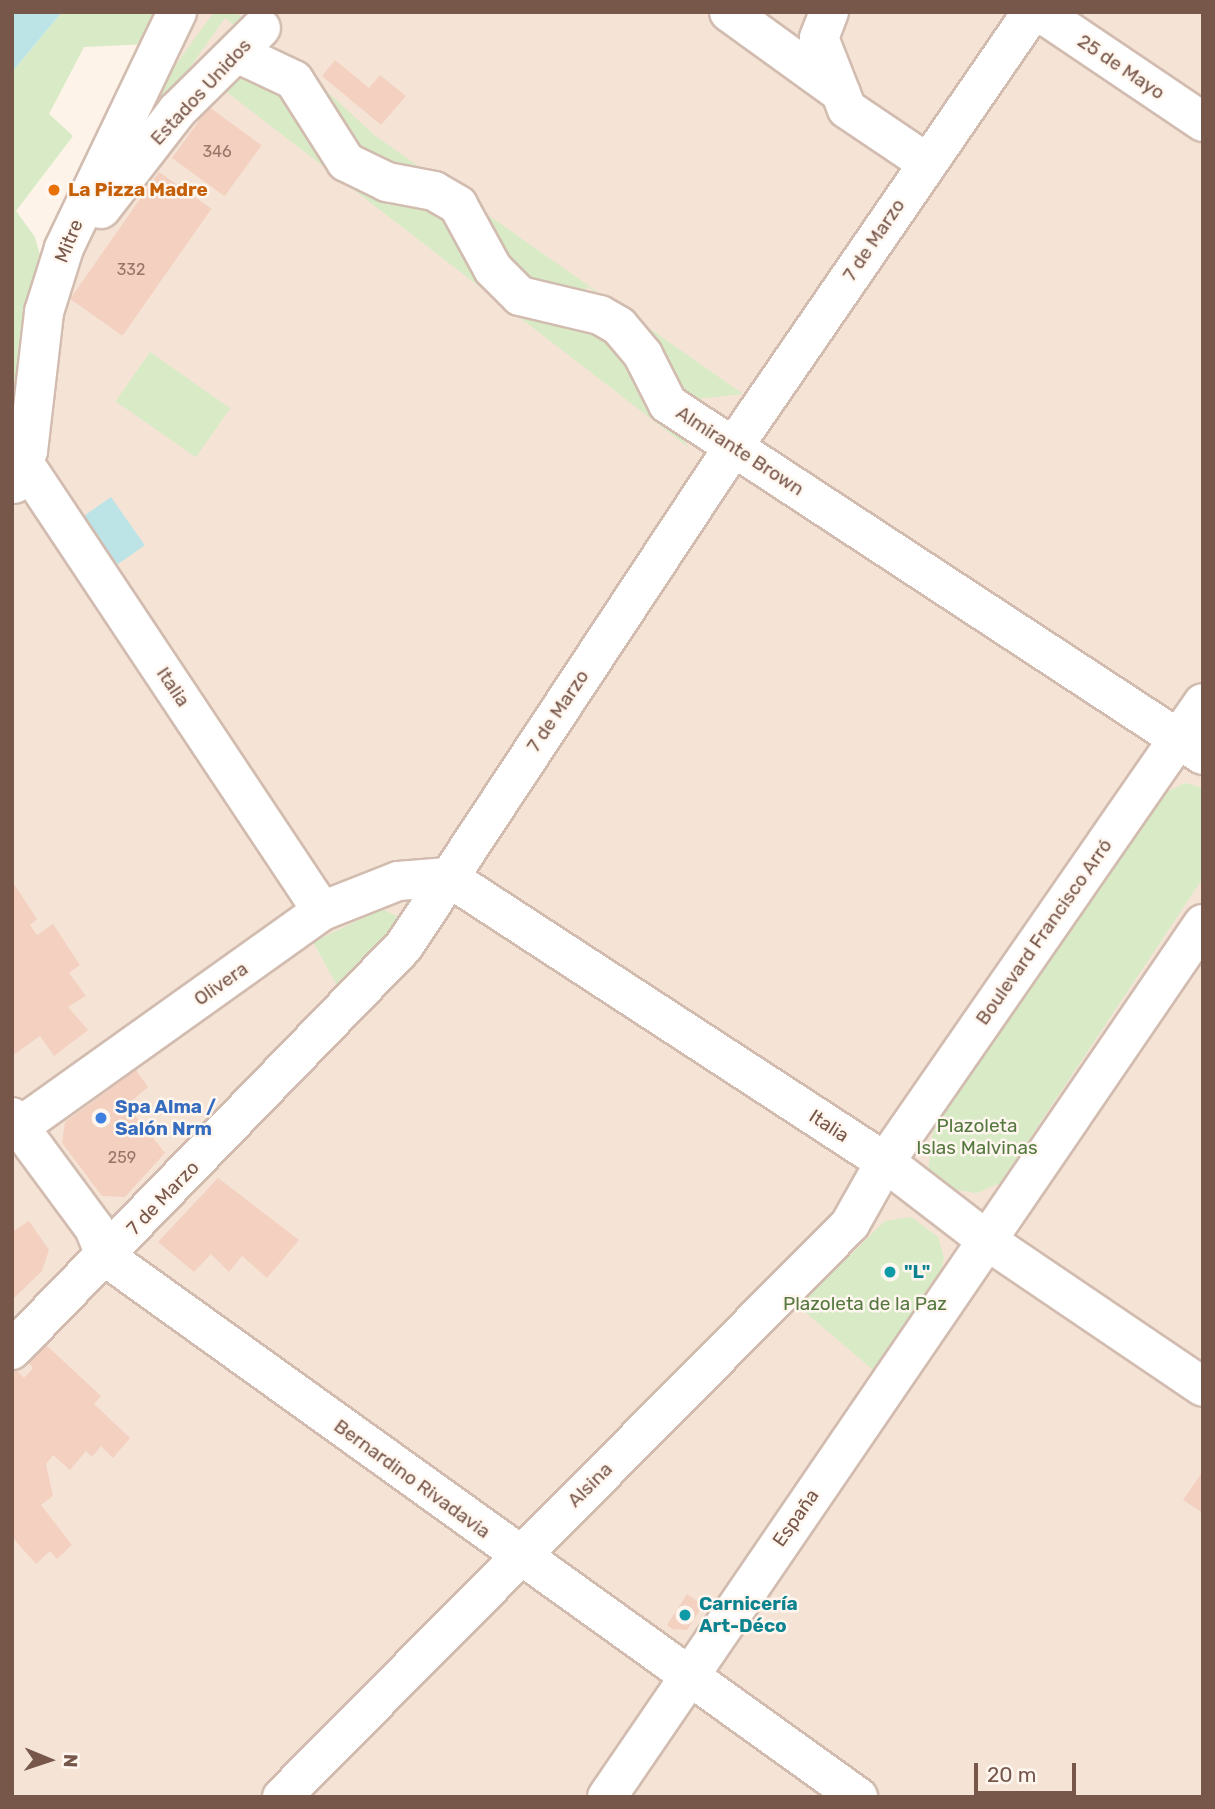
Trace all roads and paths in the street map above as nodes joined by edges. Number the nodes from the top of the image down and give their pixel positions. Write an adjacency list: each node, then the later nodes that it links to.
1 (177, 12): 10 (street, Mitre)
2 (729, 12): 7 (street)
3 (829, 12): 7 (street)
4 (1032, 12): 9 (street, 7 de Marzo)
5 (1040, 12): 8 (street, 25 de Mayo)
6 (249, 40): 10 (street, Estados Unidos); 11 (street, Almirante Brown)
7 (841, 93): 9 (street)
8 (1203, 122)
9 (927, 163): 11 (street, 7 de Marzo)
10 (64, 248): 12 (street, Mitre)
11 (734, 446): 14 (street, Almirante Brown); 15 (street, 7 de Marzo)
12 (18, 475): 16 (street, Italia)
13 (1203, 703): 14 (street, Boulevard Francisco Arró)
14 (1190, 747): 19 (street, Boulevard Francisco Arró)
15 (448, 877): 16 (street, Olivera); 19 (street, Italia); 21 (street, 7 de Marzo)
16 (322, 911): 18 (street, Olivera)
17 (1203, 924): 20 (street)
18 (15, 1125): 21 (street)
19 (885, 1162): 20 (street, Italia); 24 (street, Alsina)
20 (989, 1242): 23 (street, Italia); 25 (street, España)
21 (106, 1257): 22 (street, 7 de Marzo); 24 (street, Bernardino Rivadavia)
22 (12, 1350)
23 (1203, 1387)
24 (519, 1557): 25 (street, Bernardino Rivadavia); 26 (street, Alsina)
25 (685, 1677): 27 (street, España); 28 (street, Bernardino Rivadavia)
26 (282, 1797)
27 (607, 1797)
28 (858, 1797)

